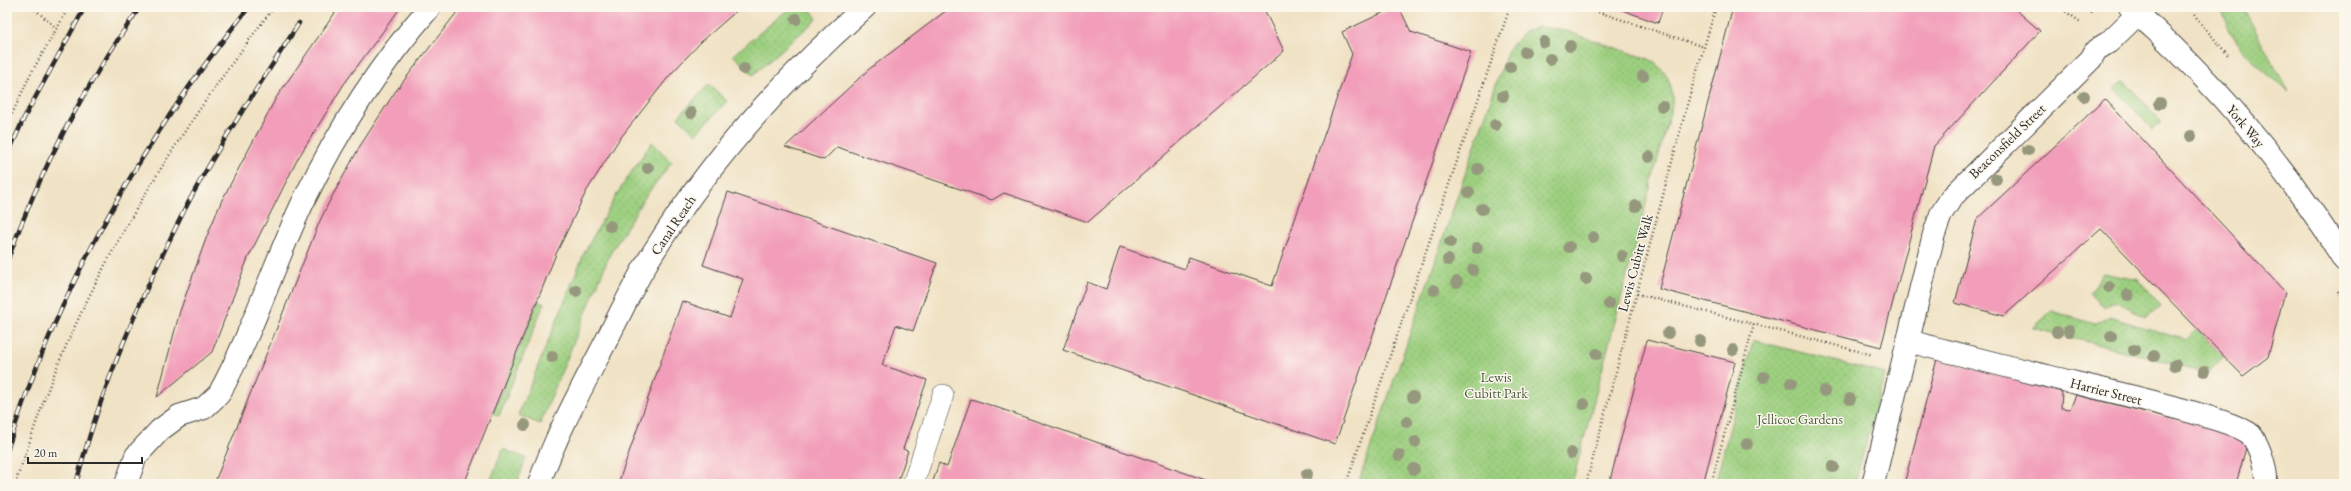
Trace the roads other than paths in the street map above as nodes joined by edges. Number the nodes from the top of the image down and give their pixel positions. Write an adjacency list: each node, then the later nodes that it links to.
1 (430, 7): 7 (street)
2 (865, 7): 8 (street, Canal Reach)
3 (2138, 9): 4 (street, York Way); 5 (street, Beaconsfield Street)
4 (2342, 250)
5 (1908, 341): 10 (street, Beaconsfield Street); 11 (street, Harrier Street)
6 (943, 396): 9 (lane)
7 (126, 484)
8 (539, 484)
9 (913, 484)
10 (1873, 484)
11 (2266, 484)

